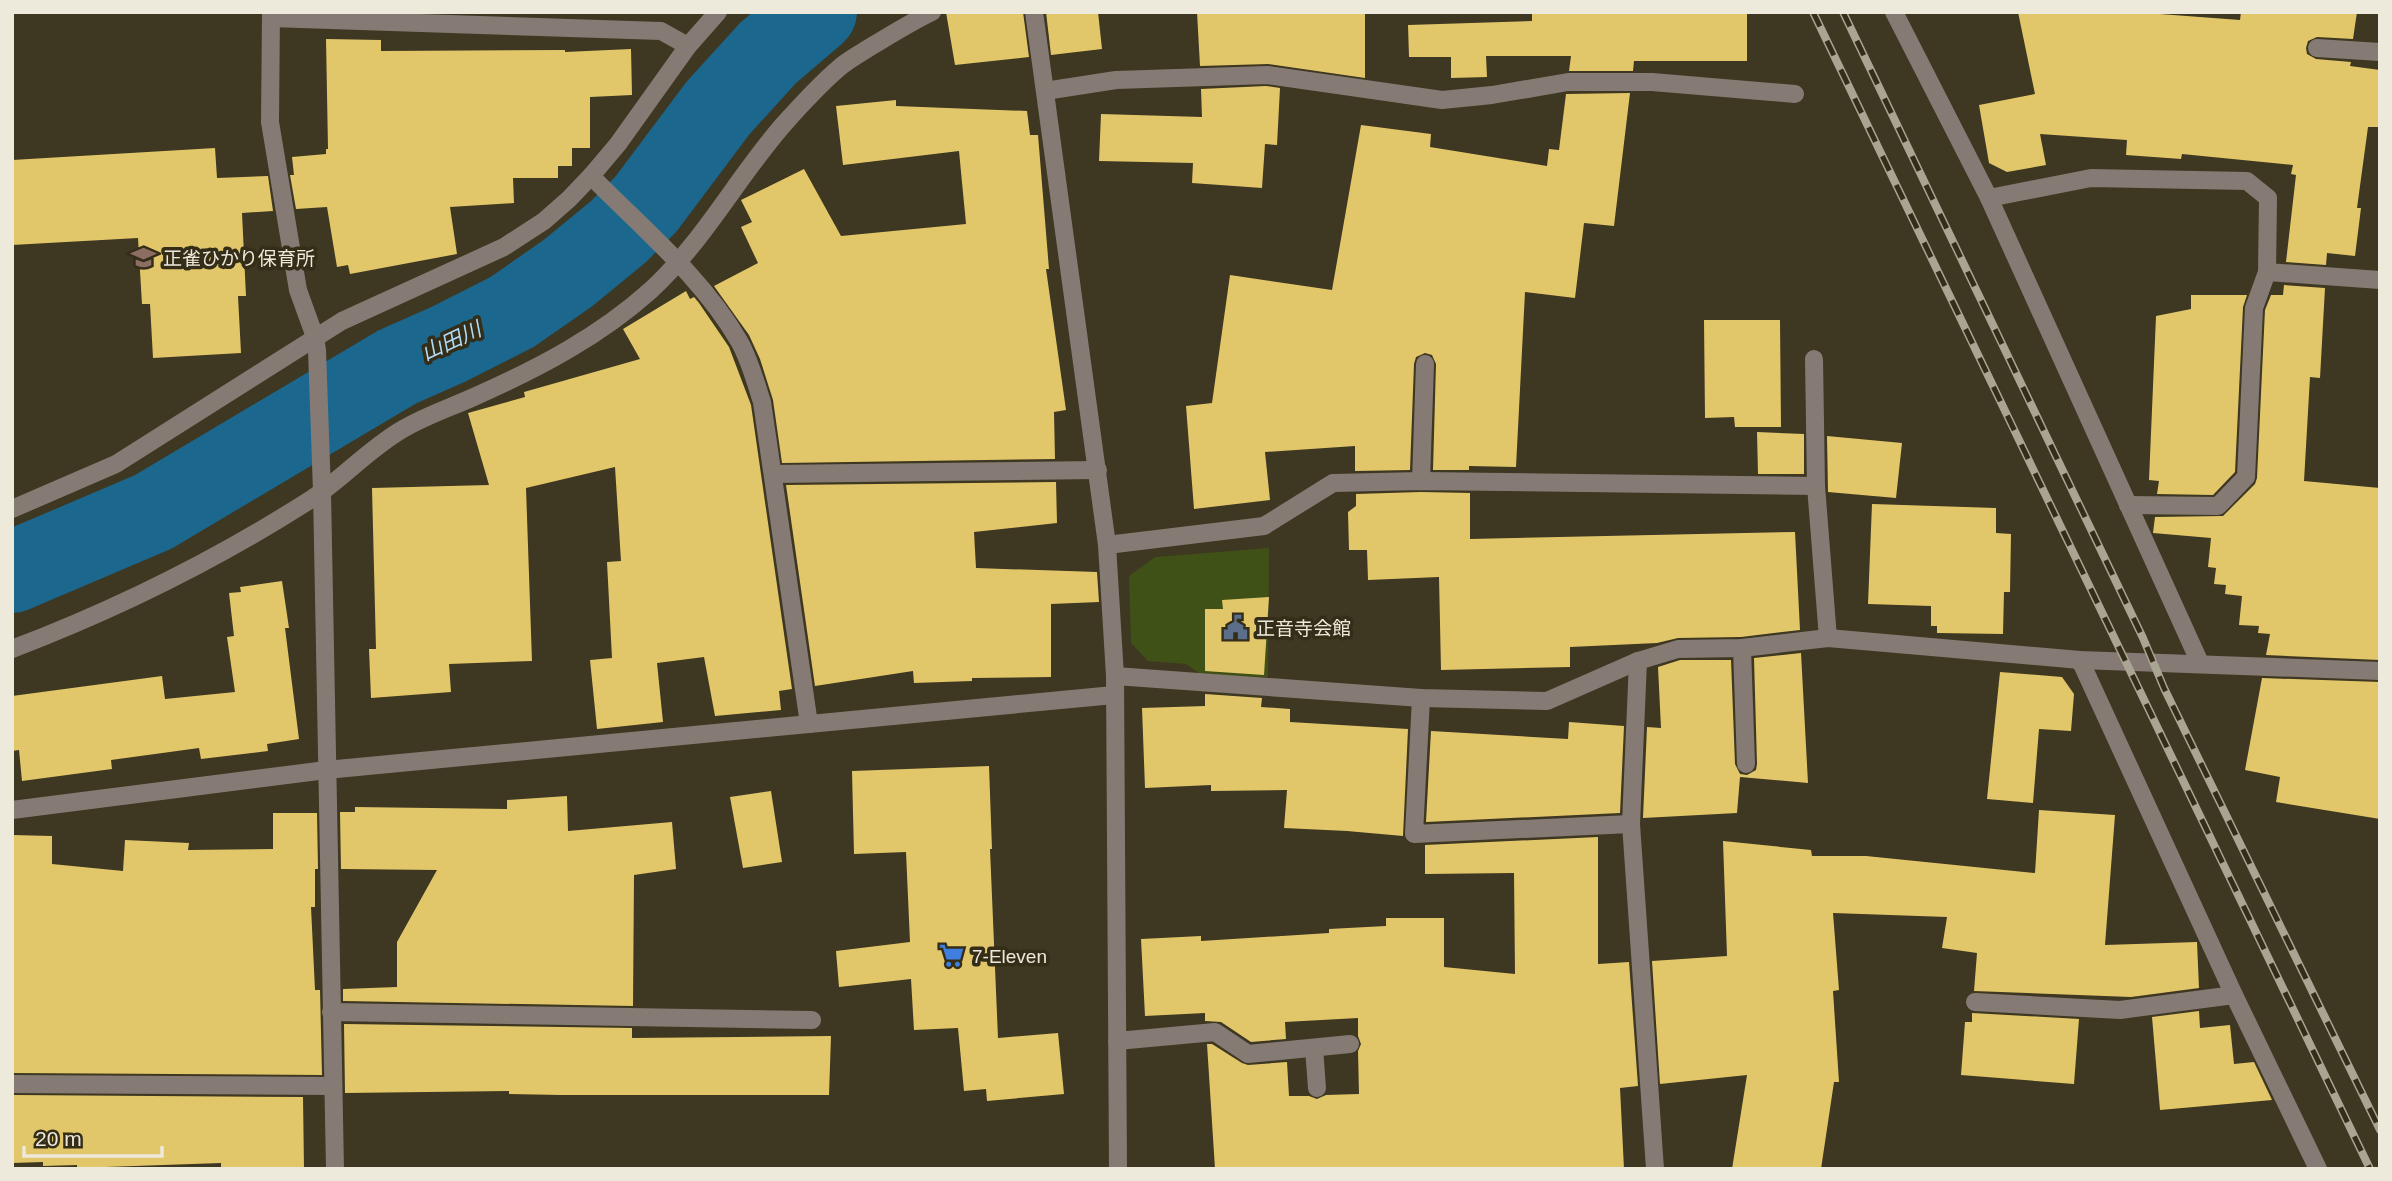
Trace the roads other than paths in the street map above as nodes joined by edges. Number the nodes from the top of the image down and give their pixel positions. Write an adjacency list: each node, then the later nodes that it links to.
1 (718, 12): 6 (street)
2 (932, 12): 13 (street)
3 (1034, 12): 9 (street)
4 (1894, 12): 12 (street)
5 (271, 15): 6 (street); 16 (street)
6 (688, 46): 11 (street)
7 (2379, 46): 8 (street)
8 (2317, 48)
9 (1045, 91): 10 (street); 19 (street)
10 (1795, 94)
11 (594, 179): 13 (street); 16 (street)
12 (1989, 198): 14 (street); 24 (street)
13 (675, 259): 20 (street); 22 (street)
14 (2267, 272): 15 (street); 24 (street)
15 (2380, 280)
16 (316, 344): 22 (street); 25 (street)
17 (1814, 359): 23 (street)
18 (1424, 364): 21 (street)
19 (1098, 470): 20 (street); 26 (street)
20 (772, 474): 37 (street)
21 (1421, 481): 23 (street); 26 (street)
22 (322, 484): 29 (street); 39 (street)
23 (1816, 486): 27 (street)
24 (2128, 505): 32 (street)
25 (12, 509)
26 (1107, 544): 34 (street)
27 (1828, 638): 28 (street); 30 (street)
28 (1742, 648): 31 (street); 38 (street)
29 (12, 649)
30 (2080, 660): 32 (street); 42 (street)
31 (1638, 661): 36 (street); 41 (street)
32 (2200, 663): 33 (street)
33 (2380, 671)
34 (1115, 676): 35 (street); 36 (street)
35 (1114, 695): 37 (street); 46 (street)
36 (1421, 698): 41 (street)
37 (808, 724): 39 (street)
38 (1746, 764)
39 (326, 770): 40 (street); 44 (street)
40 (12, 810)
41 (1631, 824): 54 (street)
42 (2234, 995): 43 (street); 55 (street)
43 (1975, 1002)
44 (331, 1012): 45 (street); 50 (street)
45 (812, 1020)
46 (1117, 1041): 48 (street); 53 (street)
47 (1350, 1044): 48 (street)
48 (1314, 1048): 51 (street)
49 (12, 1084): 50 (street)
50 (333, 1086): 52 (street)
51 (1317, 1087)
52 (335, 1169)
53 (1118, 1169)
54 (1655, 1169)
55 (2318, 1169)

